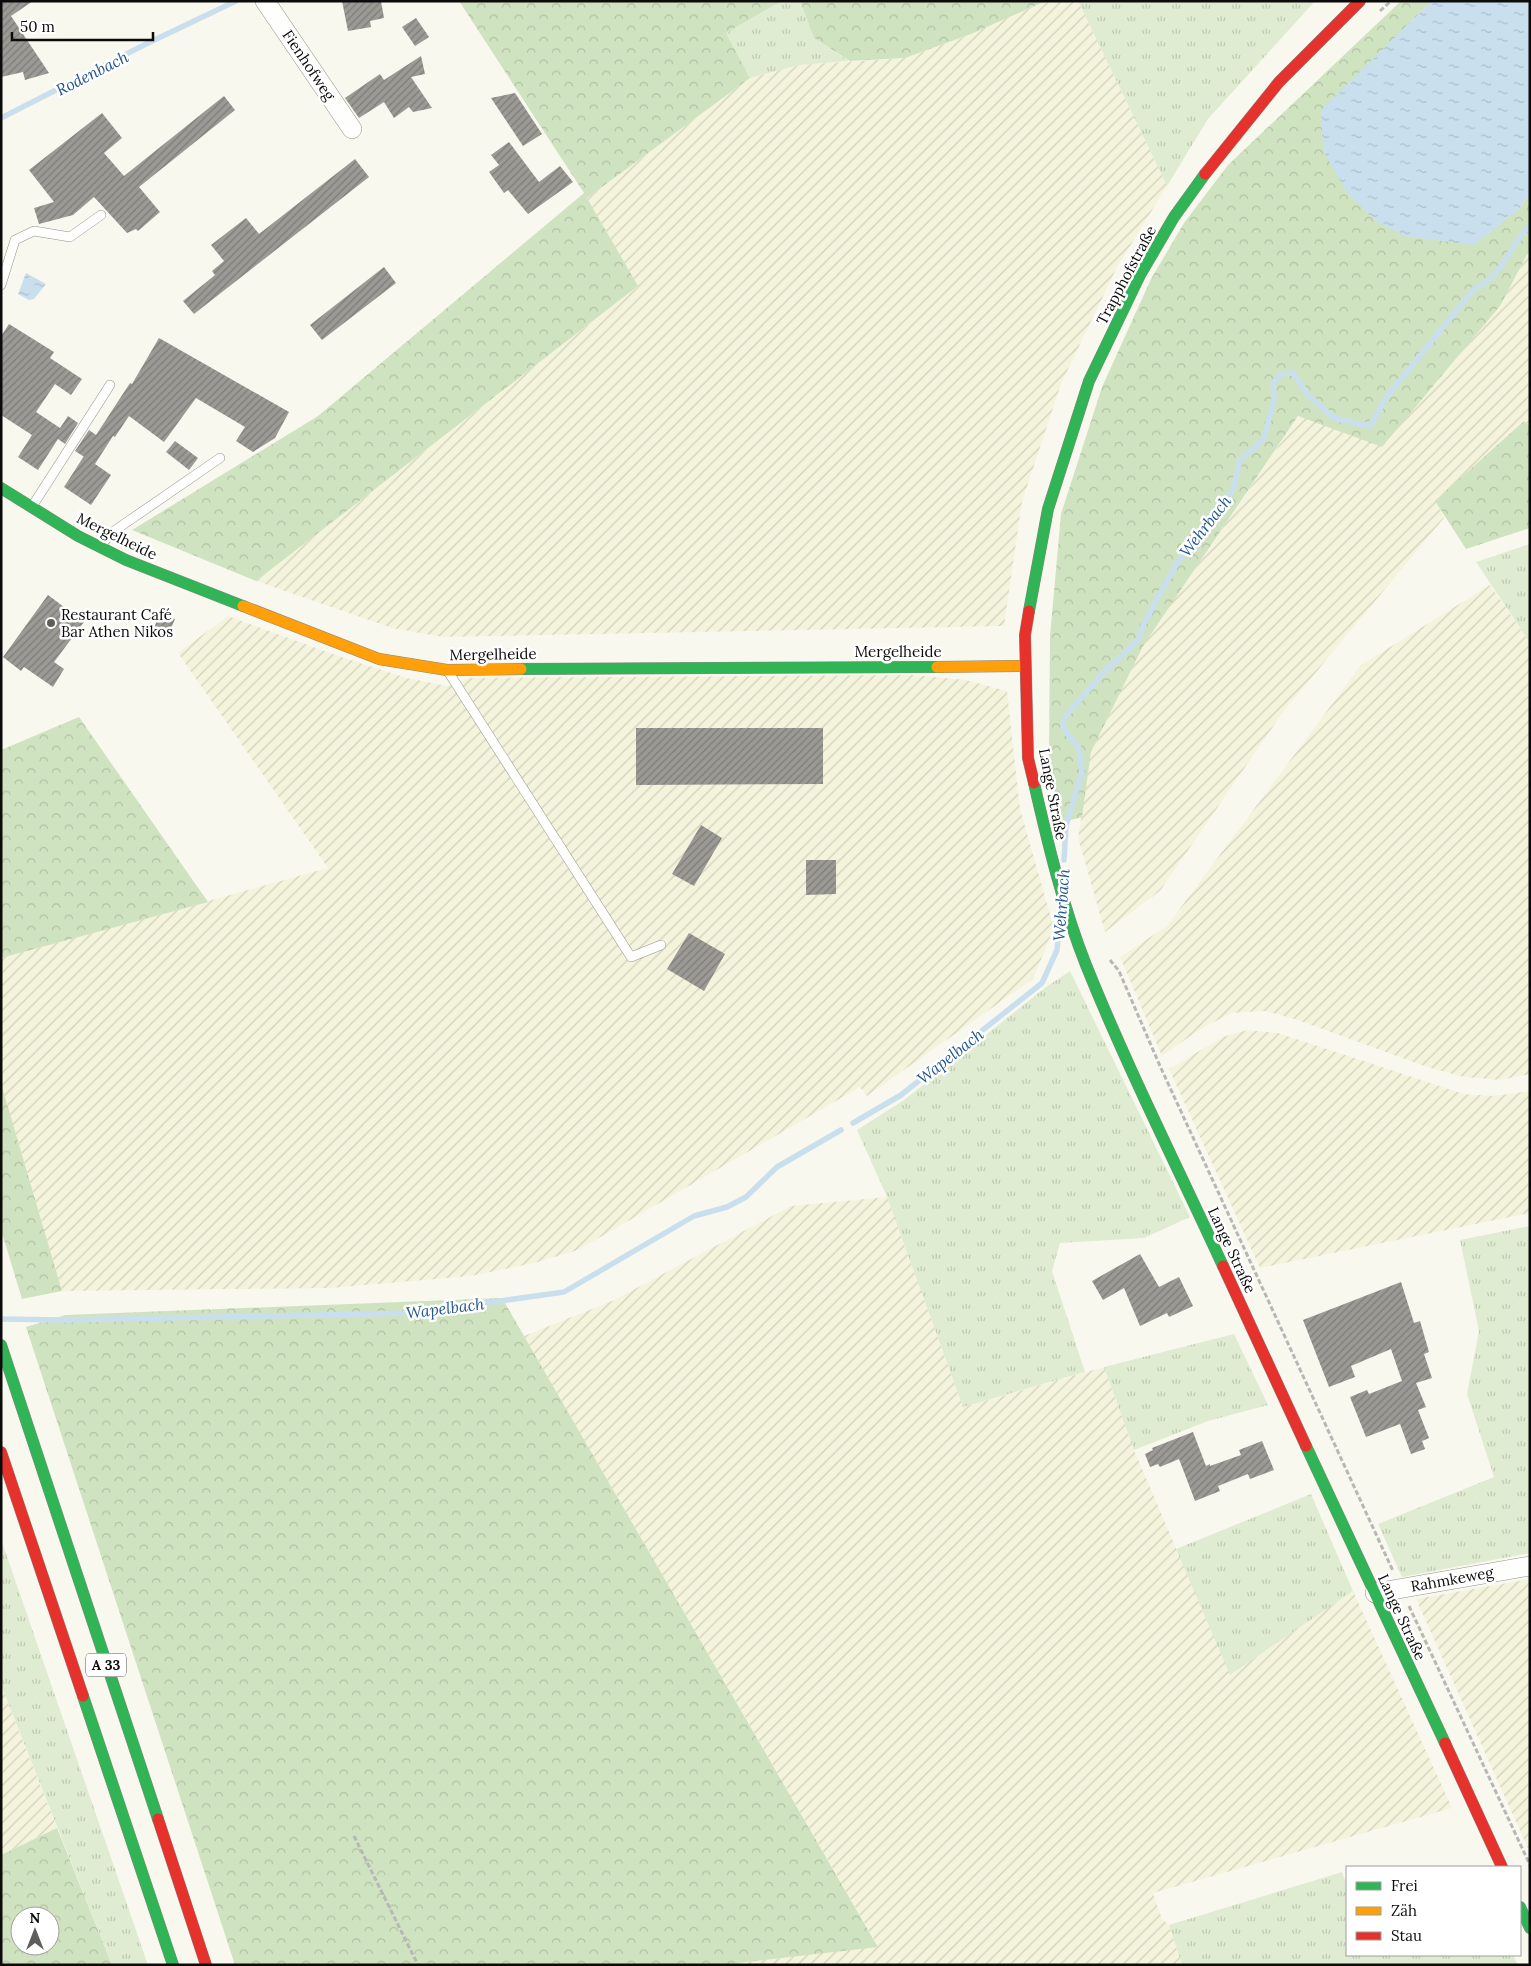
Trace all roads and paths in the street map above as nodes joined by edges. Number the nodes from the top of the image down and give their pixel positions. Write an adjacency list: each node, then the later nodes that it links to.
1 (265, 1): 5 (street, Fienhofweg)
2 (1360, 1): 13 (main road, Trapphofstraße)
3 (1391, 1): 4 (path)
4 (1378, 13)
5 (352, 130)
6 (101, 215): 7 (lane)
7 (1, 285)
8 (110, 385): 11 (lane)
9 (220, 458): 12 (lane)
10 (1, 488): 11 (main road, Mergelheide)
11 (32, 507): 12 (main road, Mergelheide)
12 (100, 547): 15 (main road, Mergelheide)
13 (1027, 620): 14 (main road, Lange Straße)
14 (1024, 666): 15 (main road, Mergelheide); 22 (main road, Lange Straße)
15 (447, 670): 16 (lane)
16 (661, 945)
17 (1160, 1066): 21 (path)
18 (1, 1345): 29 (main road, A 33)
19 (1, 1452): 28 (main road, A 33)
20 (1530, 1566): 21 (street, Rahmkeweg)
21 (1401, 1588): 22 (street, Rahmkeweg); 24 (path)
22 (1375, 1594): 25 (main road, Lange Straße)
23 (354, 1836): 30 (path)
24 (1530, 1865)
25 (1502, 1866)
26 (1521, 1909): 27 (main road)
27 (1530, 1928)
28 (173, 1965)
29 (206, 1965)
30 (418, 1965)

